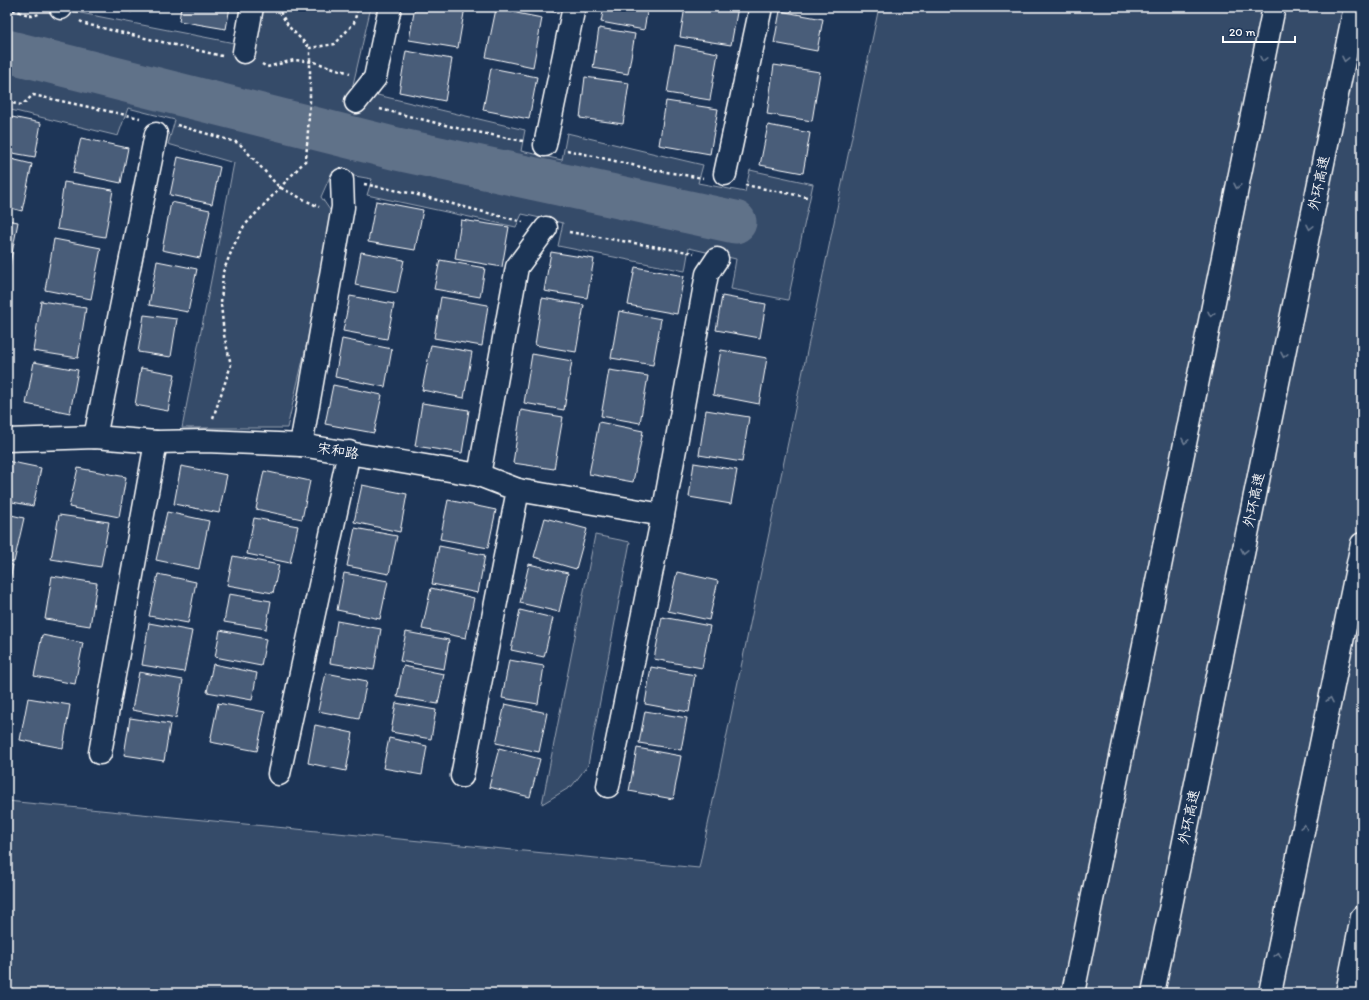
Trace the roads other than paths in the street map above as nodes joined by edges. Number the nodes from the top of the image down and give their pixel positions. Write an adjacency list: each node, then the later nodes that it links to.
1 (252, 7): 7 (main road)
2 (390, 7): 8 (main road)
3 (574, 7): 10 (main road)
4 (761, 7): 11 (main road)
5 (1274, 7): 29 (main road, one-way to 29)
6 (1355, 7): 30 (main road, 外环高速, one-way to 30)
7 (244, 52)
8 (356, 102)
9 (156, 134): 15 (main road)
10 (545, 145)
11 (725, 174)
12 (342, 180): 18 (main road)
13 (546, 228): 20 (main road)
14 (717, 259): 22 (main road)
15 (95, 437): 16 (main road, 宋和路); 17 (main road, 宋和路)
16 (7, 440)
17 (156, 442): 18 (main road, 宋和路); 24 (main road)
18 (301, 445): 19 (main road, 宋和路)
19 (349, 452): 20 (main road, 宋和路); 25 (main road)
20 (479, 475): 21 (main road, 宋和路)
21 (518, 490): 22 (main road, 宋和路); 26 (main road)
22 (663, 515): 27 (main road)
23 (1362, 544): 31 (main road, one-way to 23)
24 (100, 753)
25 (279, 774)
26 (462, 776)
27 (608, 786)
28 (1362, 917): 32 (main road)
29 (1073, 993)
30 (1153, 993)
31 (1270, 993)
32 (1347, 993)

